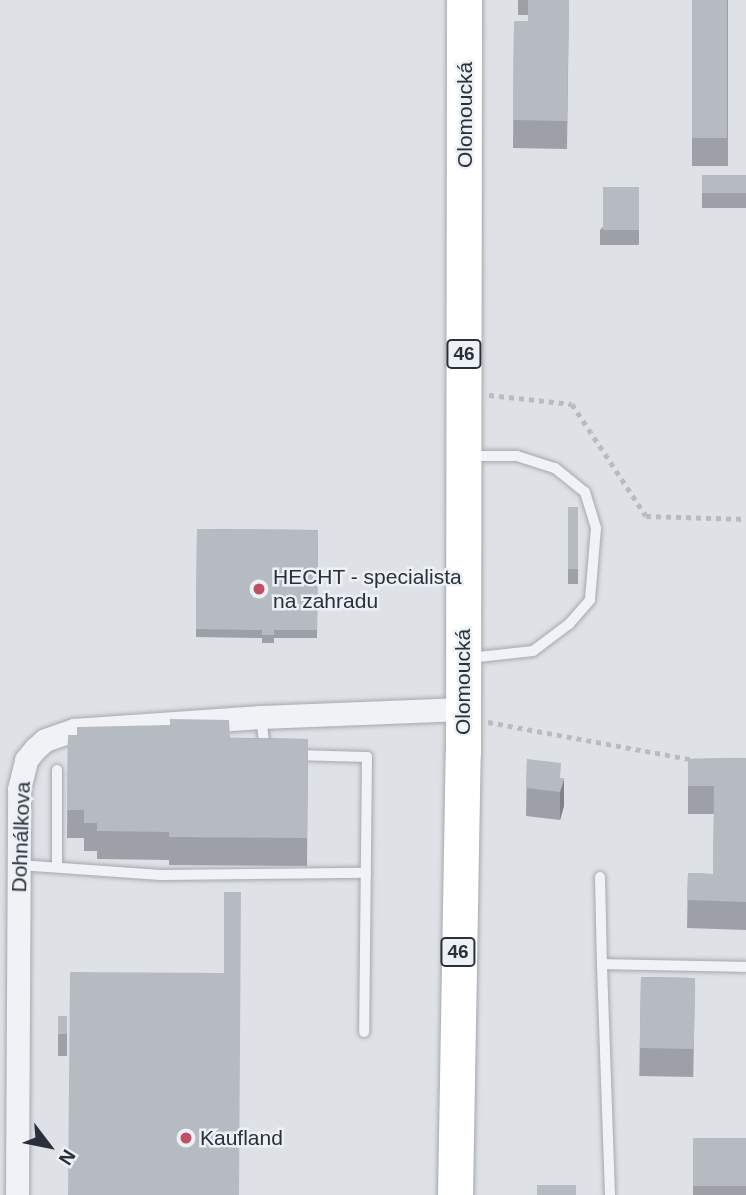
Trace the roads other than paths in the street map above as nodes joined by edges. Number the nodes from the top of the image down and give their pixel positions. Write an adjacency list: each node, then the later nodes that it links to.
1 (464, 0): 2 (main road, Olomoucká / 46)
2 (464, 456): 3 (main road, Olomoucká / 46); 3 (lane)
3 (463, 659): 4 (main road, Olomoucká / 46)
4 (463, 713): 5 (street, Dohnálkova); 15 (main road, Olomoucká / 46)
5 (261, 717): 7 (street, Dohnálkova); 9 (lane)
6 (57, 770): 8 (lane)
7 (19, 865): 8 (lane); 14 (street, Dohnálkova)
8 (57, 867): 9 (lane)
9 (366, 873): 13 (lane)
10 (600, 877): 11 (lane)
11 (603, 964): 12 (lane); 16 (lane)
12 (746, 967)
13 (364, 1032)
14 (17, 1195)
15 (455, 1195)
16 (610, 1195)

